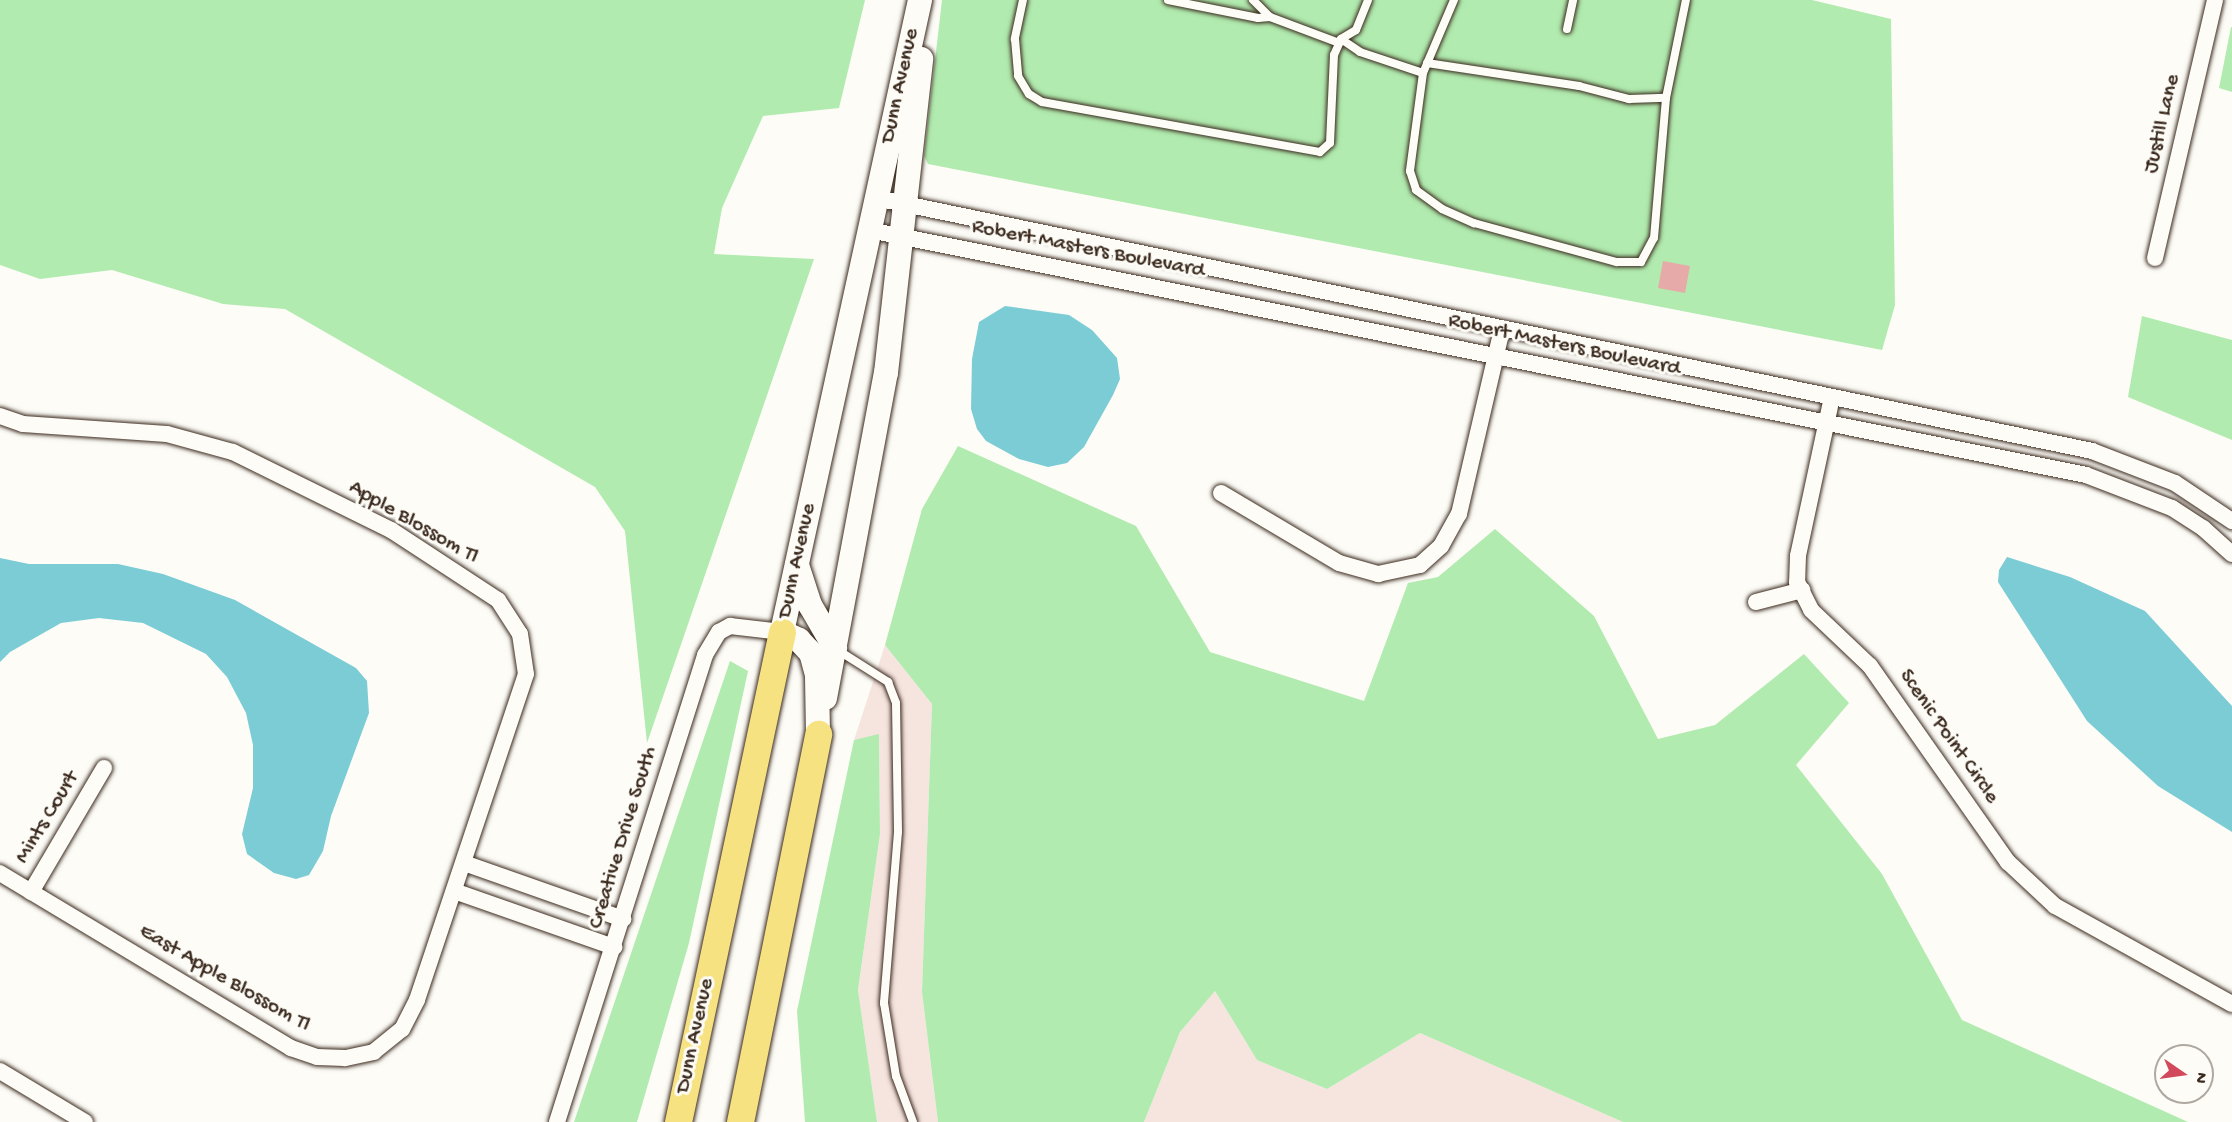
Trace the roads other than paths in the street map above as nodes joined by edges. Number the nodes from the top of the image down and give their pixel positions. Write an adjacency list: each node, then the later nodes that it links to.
1 (920, 0): 17 (main road, Dunn Avenue)
2 (928, 0): 18 (main road, Dunn Avenue)
3 (1023, 0): 13 (lane)
4 (1168, 0): 11 (lane)
5 (1253, 0): 11 (lane)
6 (1368, 0): 13 (lane)
7 (1454, 0): 14 (lane)
8 (1573, 0): 12 (lane)
9 (1686, 0): 16 (lane)
10 (2215, 0): 21 (street, Justill Lane)
11 (1270, 17): 13 (lane)
12 (1567, 29)
13 (1340, 41): 15 (lane)
14 (1427, 63): 15 (lane); 16 (lane)
15 (1423, 73): 16 (lane)
16 (1666, 98)
17 (876, 198): 18 (street, Robert Masters Boulevard); 19 (main road, Dunn Avenue)
18 (904, 204): 20 (main road, Dunn Avenue); 22 (street, Robert Masters Boulevard)
19 (869, 230): 20 (street, Robert Masters Boulevard); 30 (main road, Dunn Avenue)
20 (901, 237): 23 (street, Robert Masters Boulevard); 34 (main road, Dunn Avenue)
21 (2155, 258)
22 (1502, 329): 23 (street); 24 (street, Robert Masters Boulevard)
23 (1497, 355): 26 (street, Robert Masters Boulevard); 27 (street)
24 (1832, 397): 26 (street, Scenic Point Circle); 28 (street, Robert Masters Boulevard)
25 (0, 416): 37 (street, Apple Blossom Tl)
26 (1827, 422): 29 (street, Robert Masters Boulevard); 31 (street, Scenic Point Circle)
27 (1221, 493)
28 (2232, 521)
29 (2232, 554)
30 (797, 565): 33 (main road, Dunn Avenue); 34 (main road)
31 (1802, 590): 32 (street); 43 (street, Scenic Point Circle)
32 (1756, 602)
33 (782, 632): 35 (main road); 41 (street, Creative Drive South); 47 (main road, Dunn Avenue)
34 (835, 648): 35 (main road, Dunn Avenue); 49 (lane)
35 (818, 734): 48 (main road, Dunn Avenue)
36 (104, 768): 40 (street, Mints Court)
37 (464, 863): 39 (street, East Apple Blossom Tl); 41 (street)
38 (0, 873): 40 (street, East Apple Blossom Tl)
39 (454, 891): 40 (street, East Apple Blossom Tl); 42 (street)
40 (31, 892)
41 (623, 919): 42 (street, Creative Drive South)
42 (614, 947): 46 (street, Creative Drive South)
43 (2232, 1004)
44 (0, 1071): 45 (street)
45 (85, 1122)
46 (557, 1122)
47 (678, 1122)
48 (740, 1122)
49 (912, 1122)

